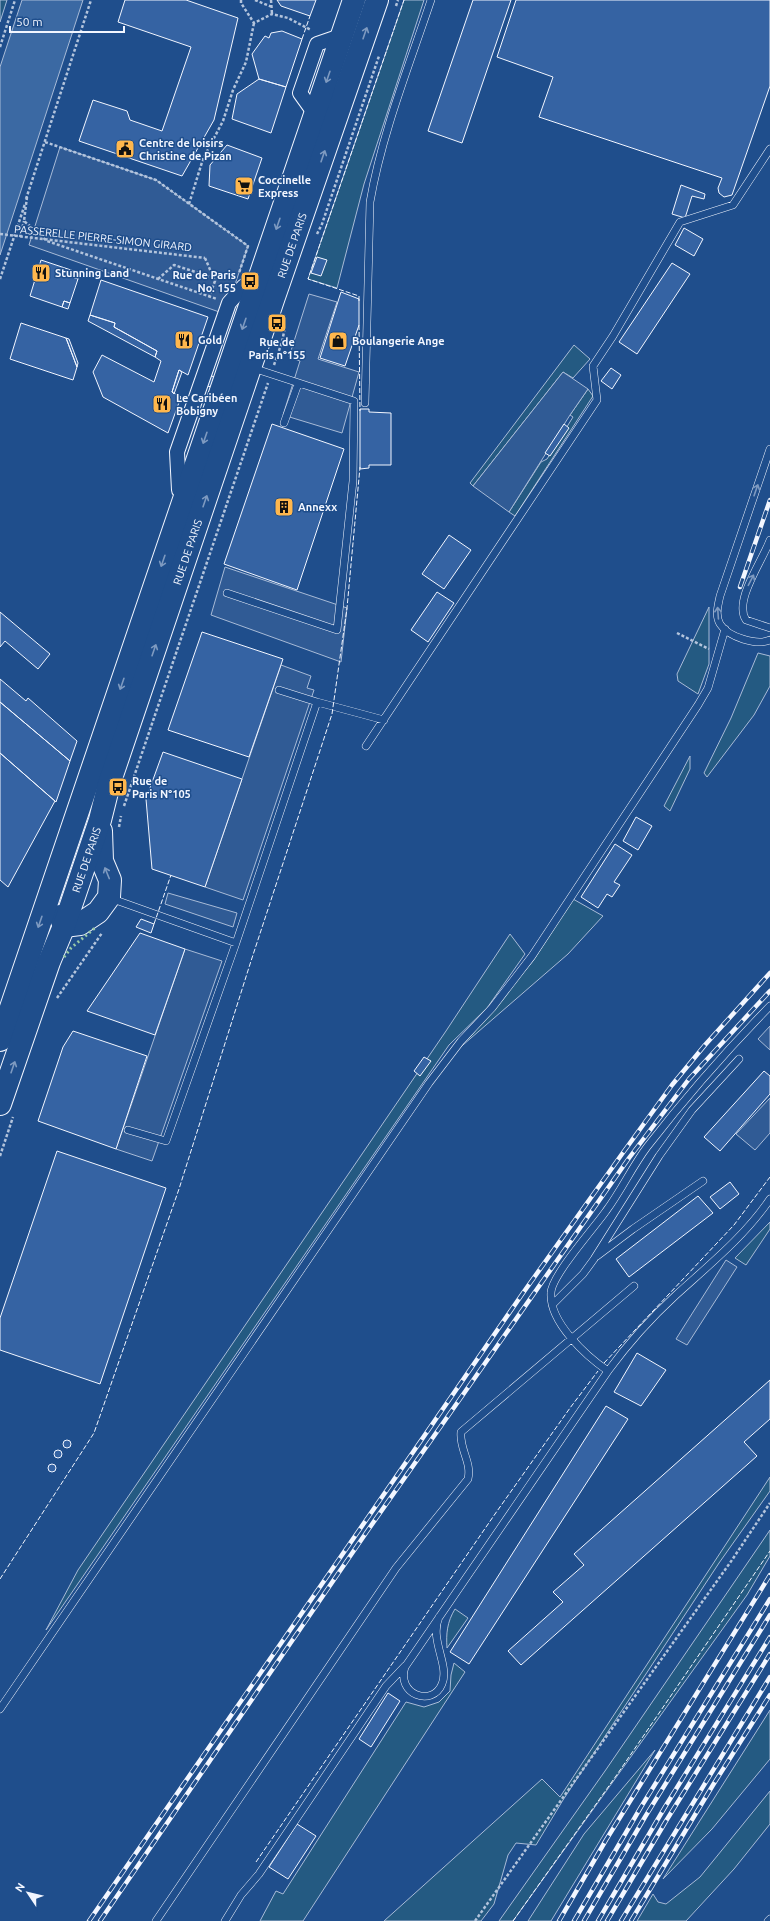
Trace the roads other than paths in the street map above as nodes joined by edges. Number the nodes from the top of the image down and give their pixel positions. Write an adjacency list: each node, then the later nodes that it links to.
1 (354, 0): 5 (main road, RUE DE PARIS, one-way to 5)
2 (377, 0): 6 (main road, RUE DE PARIS, one-way to 2)
3 (431, 0): 8 (lane)
4 (770, 149): 19 (lane)
5 (256, 290): 11 (street); 21 (main road, RUE DE PARIS, one-way to 21)
6 (250, 367): 7 (lane); 22 (main road, RUE DE PARIS, one-way to 6)
7 (298, 384): 9 (lane); 13 (lane)
8 (365, 403)
9 (284, 423)
10 (770, 449): 15 (lane, one-way to 10)
11 (179, 490)
12 (770, 540): 14 (lane, one-way to 12)
13 (227, 593)
14 (770, 628)
15 (725, 629): 16 (lane); 40 (lane)
16 (770, 640)
17 (279, 690): 18 (lane)
18 (317, 702): 19 (lane); 25 (lane)
19 (384, 720): 20 (lane)
20 (366, 746)
21 (85, 792): 24 (main road); 27 (main road, RUE DE PARIS, one-way to 27)
22 (100, 820): 23 (main road, one-way to 22); 24 (main road, RUE DE PARIS)
23 (109, 897): 24 (main road); 25 (lane)
24 (64, 926): 29 (main road, RUE DE PARIS, one-way to 24)
25 (236, 943): 30 (lane)
26 (770, 1006): 35 (lane)
27 (0, 1040)
28 (739, 1059): 33 (lane)
29 (8, 1107)
30 (128, 1130)
31 (703, 1181): 33 (lane)
32 (770, 1199): 37 (lane)
33 (594, 1259): 35 (lane)
34 (634, 1286): 36 (lane)
35 (553, 1304): 36 (lane)
36 (571, 1339): 37 (lane); 41 (lane)
37 (608, 1371): 38 (lane)
38 (439, 1617): 39 (lane); 39 (lane)
39 (409, 1662): 42 (lane)
40 (0, 1709)
41 (156, 1921)
42 (225, 1921)

